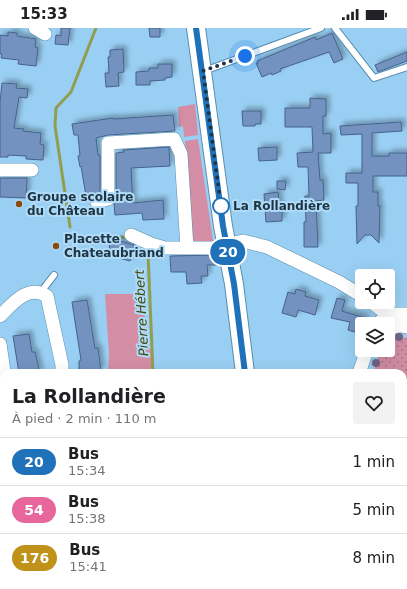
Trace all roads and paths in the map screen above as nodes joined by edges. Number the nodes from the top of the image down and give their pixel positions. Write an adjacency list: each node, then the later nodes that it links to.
1 (196, 28): 7 (main road)
2 (299, 28): 5 (lane)
3 (321, 28): 5 (lane)
4 (335, 28): 6 (lane)
5 (301, 35): 7 (lane)
6 (407, 67)
7 (203, 71): 12 (main road)
8 (0, 170): 9 (street)
9 (32, 170)
10 (97, 202): 13 (street)
11 (131, 235): 13 (street)
12 (226, 245): 13 (street); 16 (street); 26 (main road)
13 (187, 248)
14 (54, 275): 15 (lane)
15 (41, 292): 18 (street); 25 (street)
16 (355, 292)
17 (407, 314): 19 (street)
18 (0, 316)
19 (392, 317)
20 (395, 326): 21 (street)
21 (407, 327)
22 (0, 344): 24 (street)
23 (365, 357): 27 (street)
24 (4, 369)
25 (62, 369)
26 (245, 369)
27 (360, 369)

